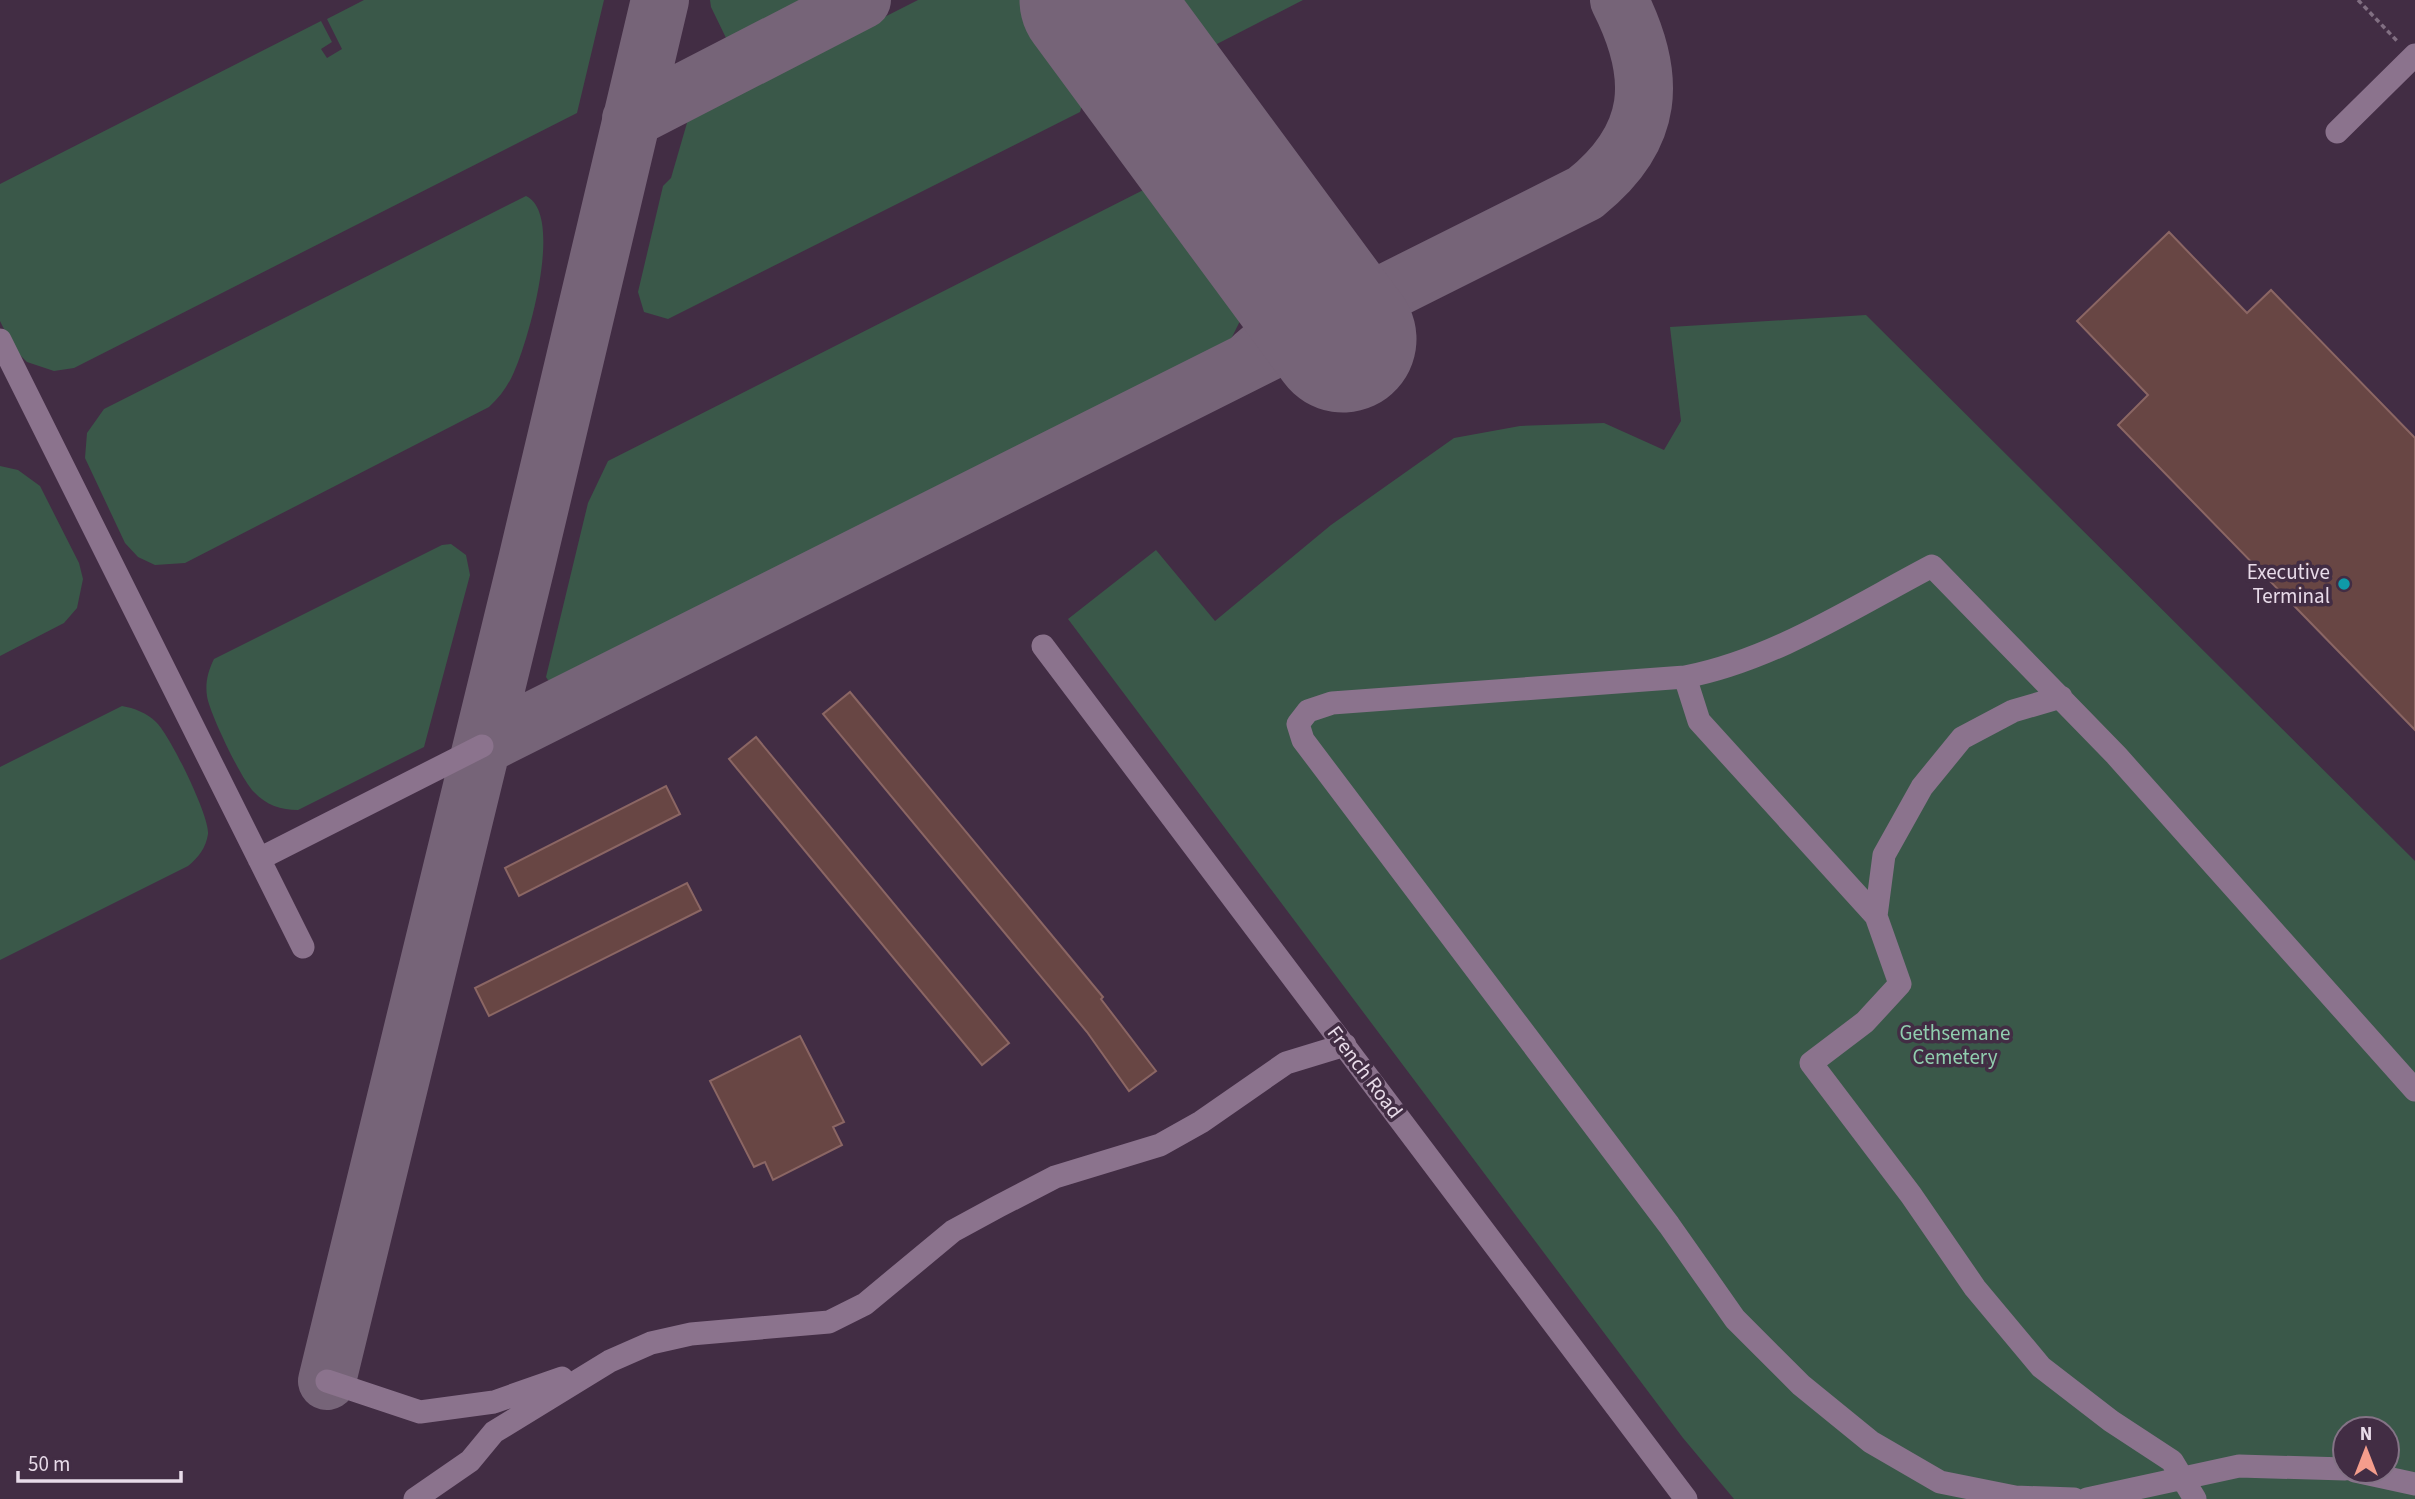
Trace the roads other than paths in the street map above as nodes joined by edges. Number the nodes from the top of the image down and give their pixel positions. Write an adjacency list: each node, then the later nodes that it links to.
1 (2414, 56): 2 (street)
2 (2337, 132)
3 (0, 340): 8 (street)
4 (1043, 646): 11 (street, French Road)
5 (1685, 677): 6 (street); 9 (street); 19 (street)
6 (2061, 697): 9 (street); 12 (street)
7 (482, 746): 8 (street)
8 (259, 859): 10 (street)
9 (1876, 916): 16 (street)
10 (303, 947)
11 (1345, 1045): 13 (street); 18 (street, French Road)
12 (2415, 1090)
13 (610, 1362): 14 (street); 17 (street)
14 (327, 1381)
15 (2331, 1469): 16 (street)
16 (2183, 1478): 20 (street); 21 (street)
17 (415, 1499)
18 (1686, 1499)
19 (2074, 1499)
20 (2087, 1499)
21 (2195, 1499)

